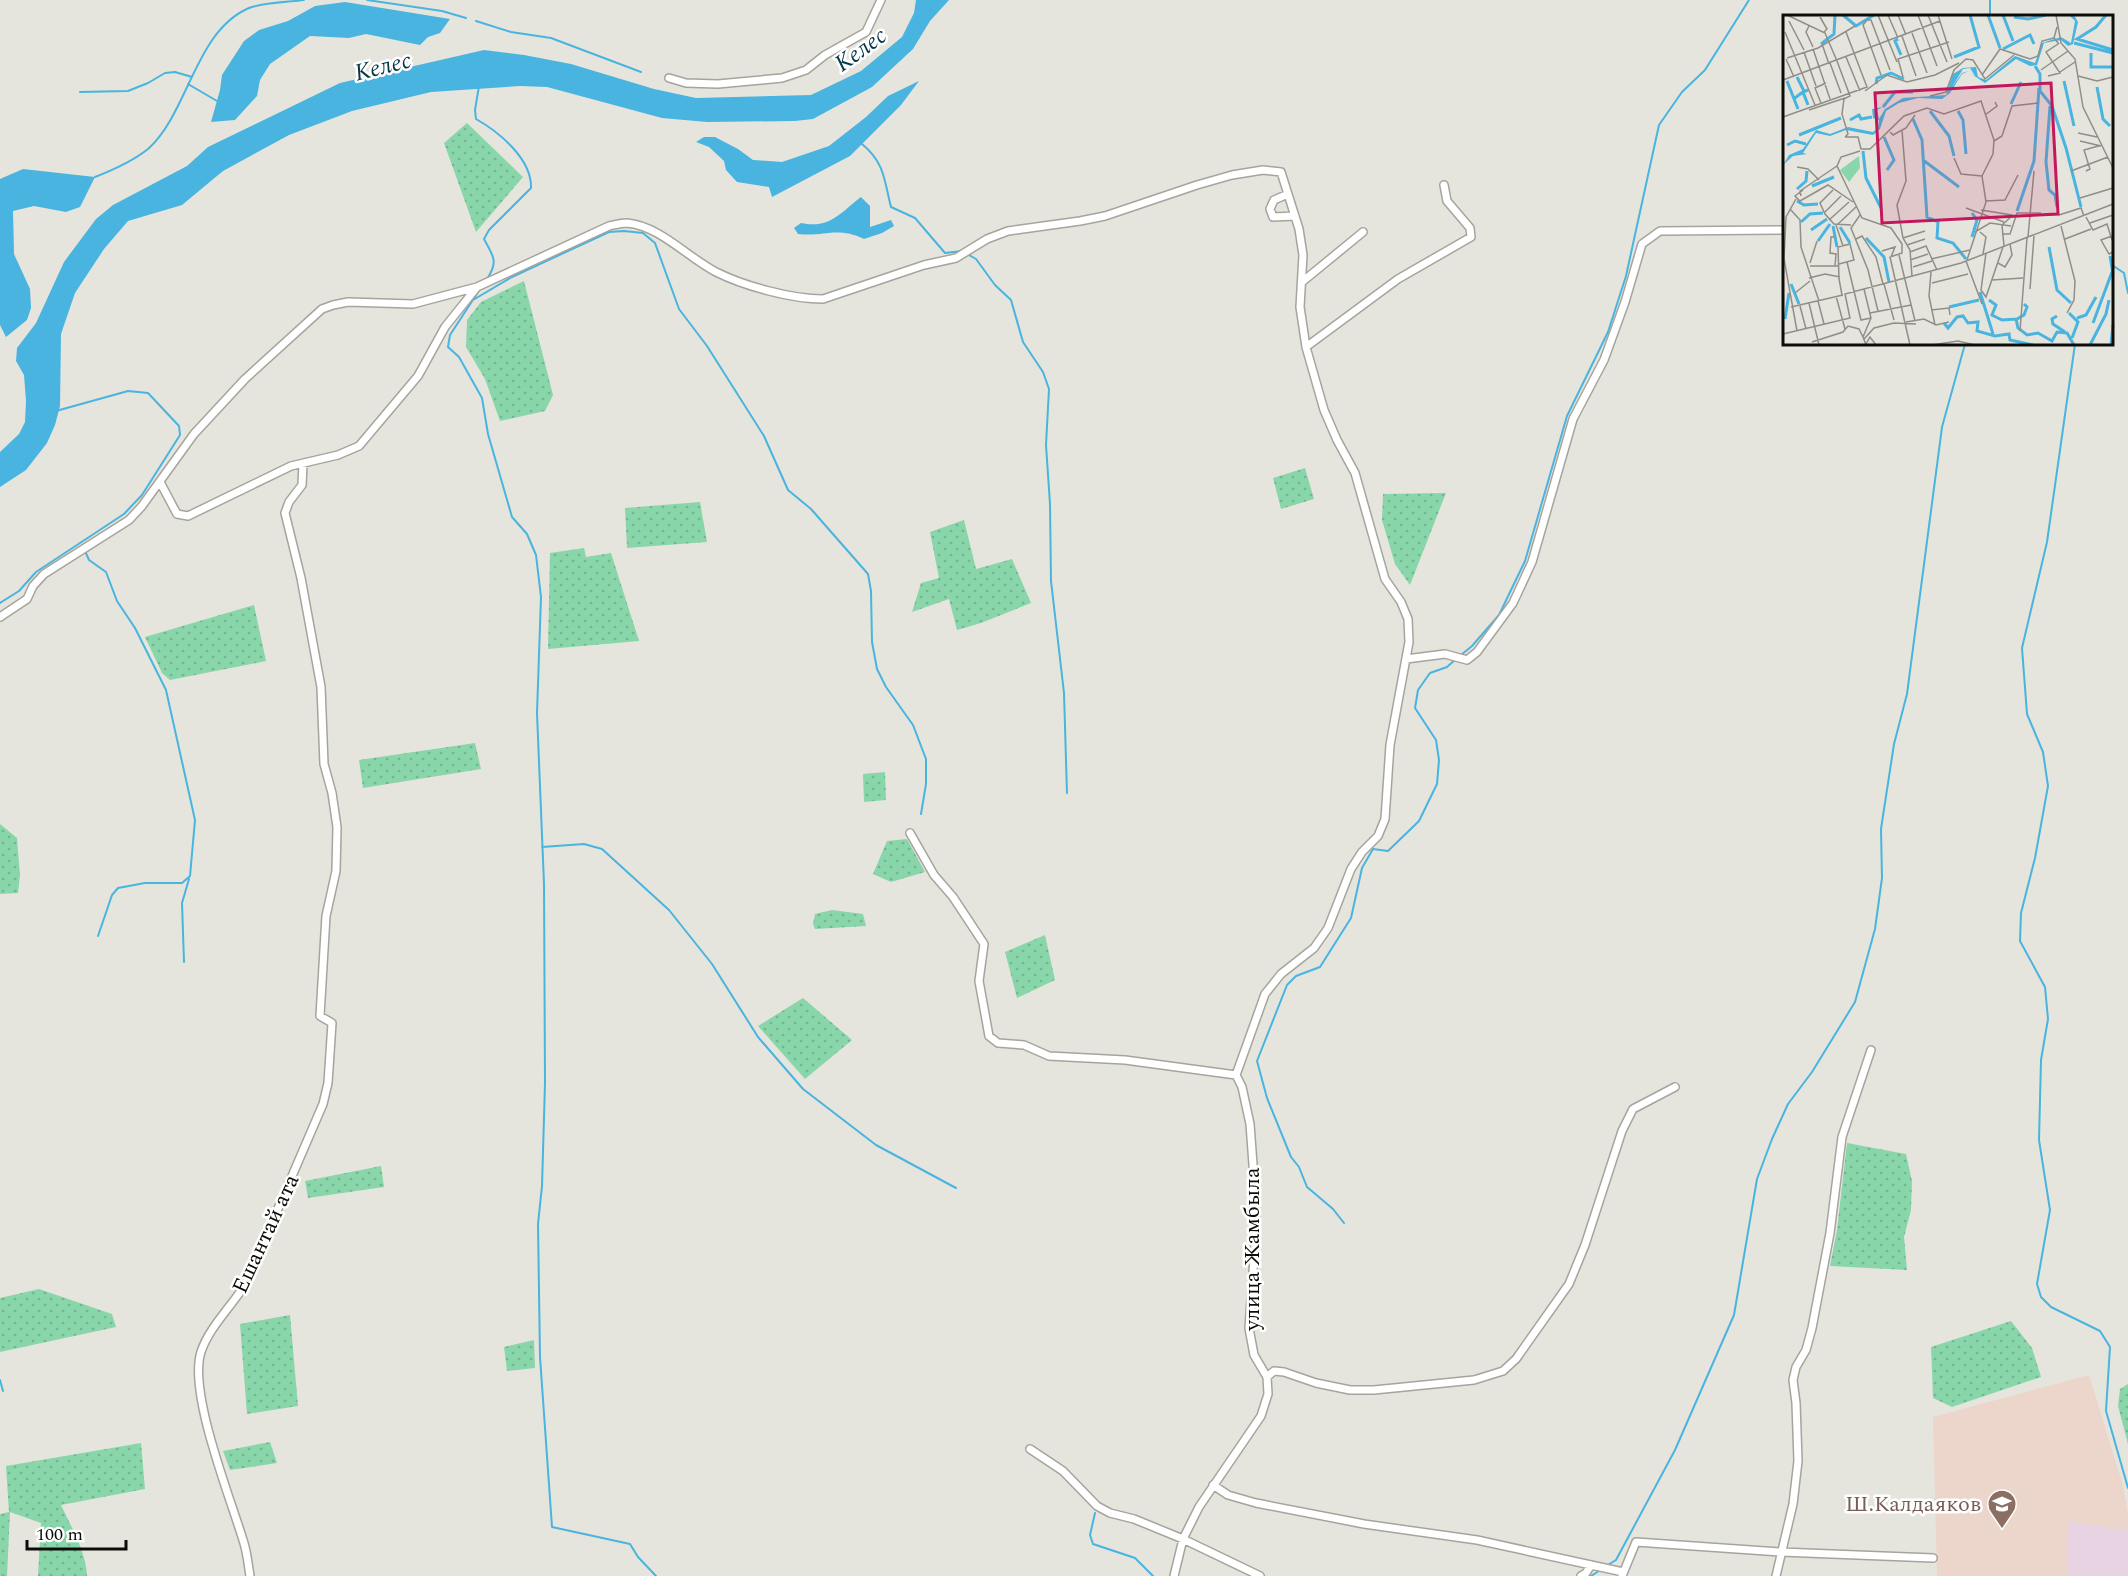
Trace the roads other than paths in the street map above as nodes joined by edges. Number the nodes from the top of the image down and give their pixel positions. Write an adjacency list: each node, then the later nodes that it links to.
1 (881, 0): 2 (street)
2 (669, 78)
3 (1444, 185): 10 (street)
4 (1288, 194): 5 (street); 5 (street); 9 (street)
5 (1295, 216): 8 (street)
6 (1783, 230): 14 (street)
7 (1363, 232): 8 (street)
8 (1302, 282): 10 (street)
9 (477, 286): 11 (street); 12 (street)
10 (1306, 347): 14 (street)
11 (303, 464): 12 (street); 27 (street, Ешантай ата)
12 (160, 482): 13 (street)
13 (0, 618)
14 (1406, 659): 17 (street)
15 (910, 833): 17 (street)
16 (1871, 1050): 23 (street)
17 (1236, 1075): 19 (street, улица Жамбыла)
18 (1675, 1087): 19 (street)
19 (1266, 1377): 21 (street, улица Жамбыла)
20 (1030, 1449): 22 (street)
21 (1213, 1485): 22 (street, улица Жамбыла); 25 (street)
22 (1183, 1539): 28 (street, улица Жамбыла); 29 (street)
23 (1781, 1552): 24 (street); 26 (street); 31 (street)
24 (1933, 1558)
25 (1591, 1565): 26 (street); 30 (street)
26 (1623, 1574)
27 (250, 1576)
28 (1174, 1576)
29 (1260, 1576)
30 (1581, 1576)
31 (1776, 1576)

